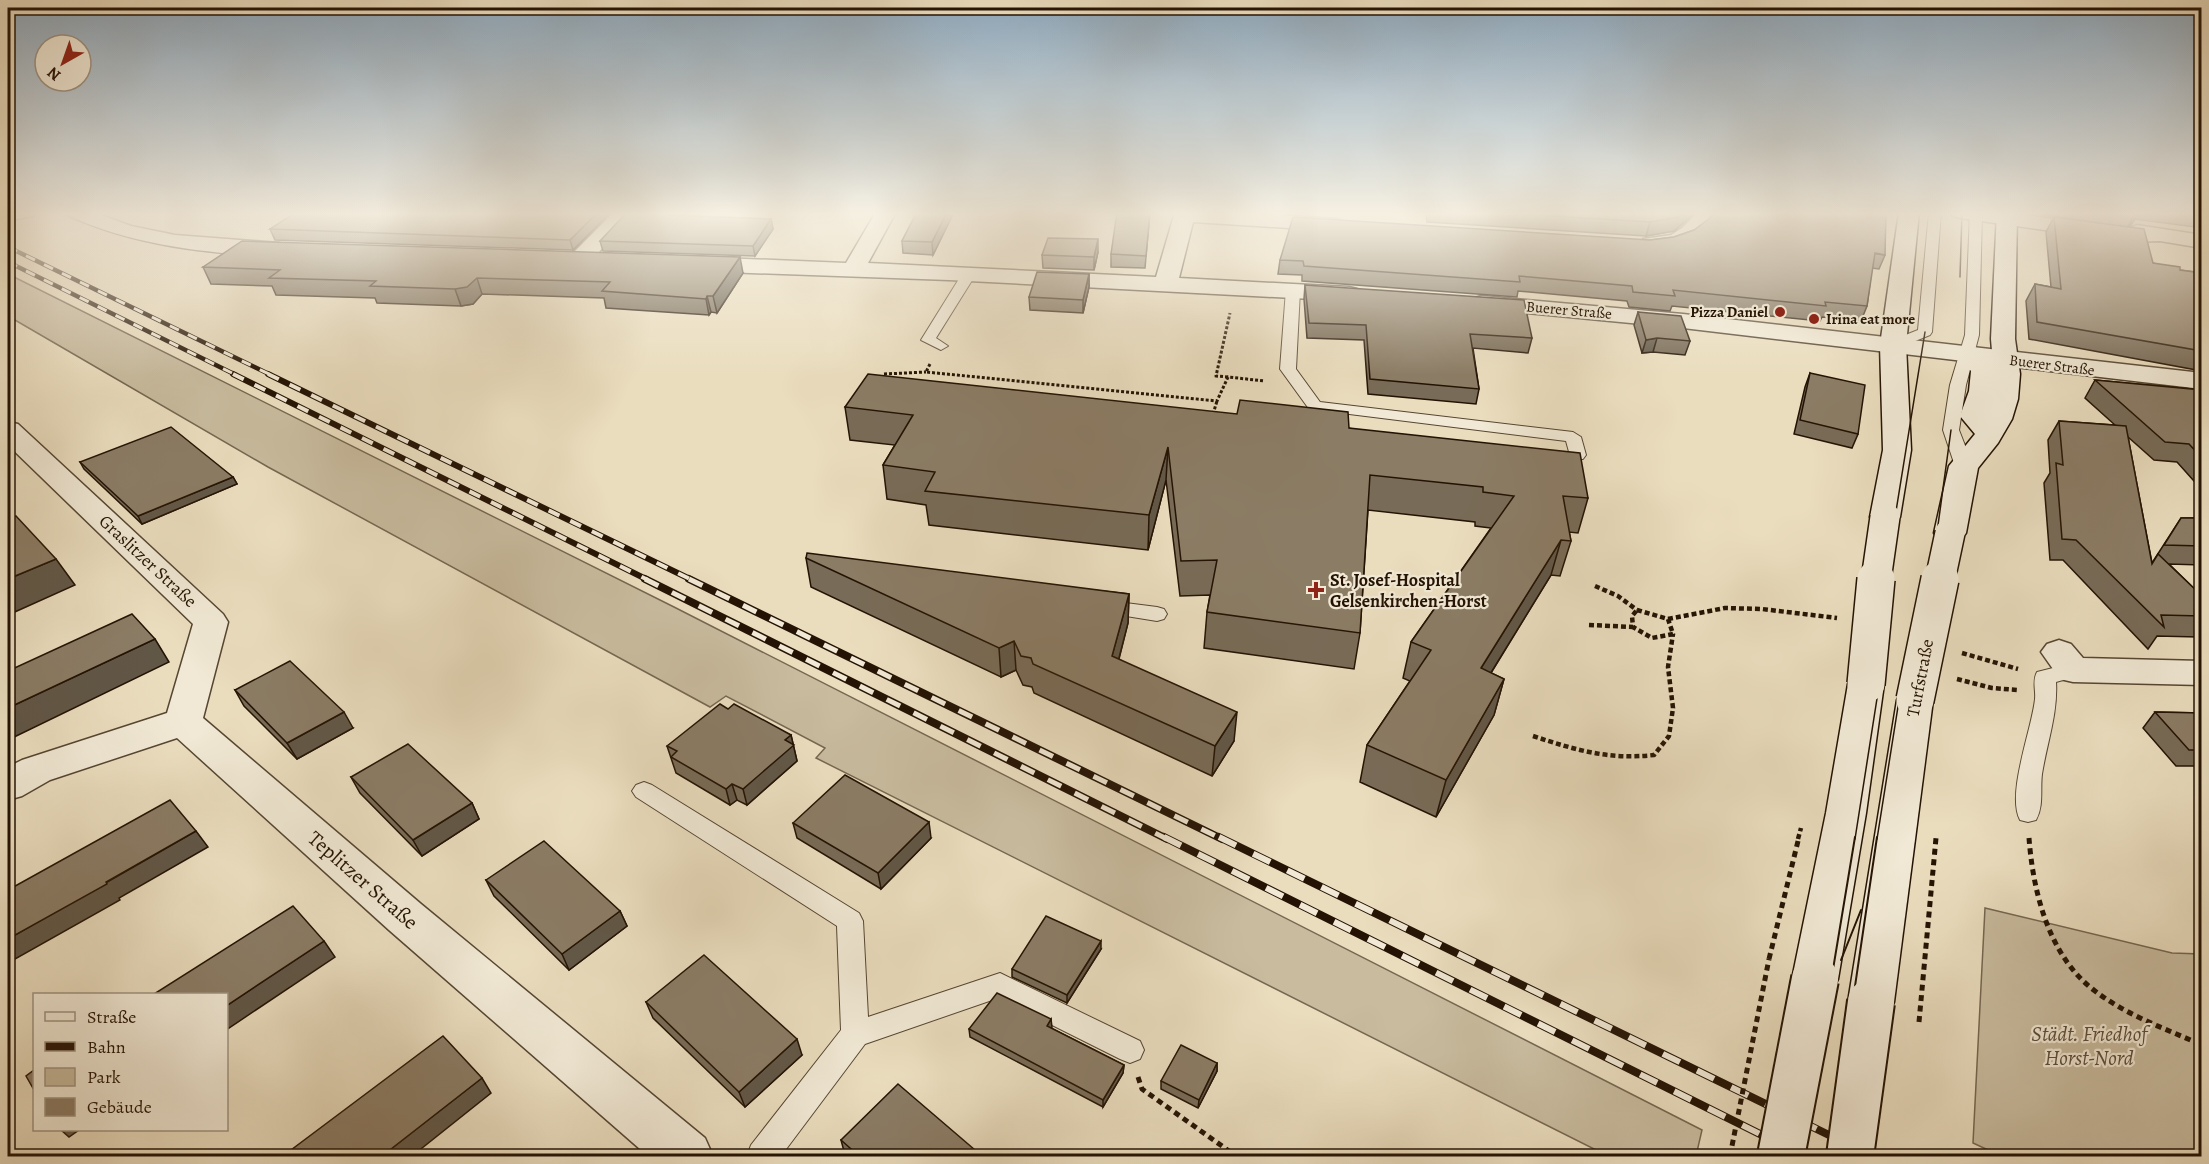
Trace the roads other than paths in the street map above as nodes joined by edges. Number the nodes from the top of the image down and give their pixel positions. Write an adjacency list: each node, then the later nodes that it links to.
1 (757, 266): 8 (street)
2 (855, 266): 8 (street)
3 (1171, 266): 10 (street)
4 (1902, 266): 14 (street)
5 (1930, 266): 14 (lane)
6 (1972, 266): 16 (lane)
7 (2010, 266): 17 (street, Turfstraße)
8 (853, 269): 9 (street)
9 (969, 274): 10 (street); 15 (lane)
10 (1166, 283): 11 (street)
11 (1293, 290): 12 (street); 21 (lane)
12 (1365, 295)
13 (1460, 301): 14 (street, Buerer Straße)
14 (1893, 345): 16 (street, Buerer Straße); 35 (street, bridge)
15 (941, 346)
16 (1968, 354): 17 (street, Buerer Straße); 20 (street); 22 (lane)
17 (2005, 359): 18 (street, Buerer Straße); 20 (street, Turfstraße)
18 (2202, 381)
19 (8, 430): 27 (street, Graslitzer Straße)
20 (1990, 433): 22 (street, Turfstraße)
21 (1577, 455)
22 (1964, 466): 36 (street, Turfstraße, bridge)
23 (1087, 604): 24 (lane)
24 (1157, 614)
25 (2066, 661): 26 (street); 30 (lane)
26 (2202, 673)
27 (183, 722): 28 (street); 33 (street, Teplitzer Straße)
28 (8, 785)
29 (644, 791): 31 (lane)
30 (2028, 813)
31 (855, 1034): 32 (lane); 34 (lane)
32 (1130, 1050)
33 (687, 1156)
34 (762, 1156)
35 (1781, 1156)
36 (1850, 1156)

